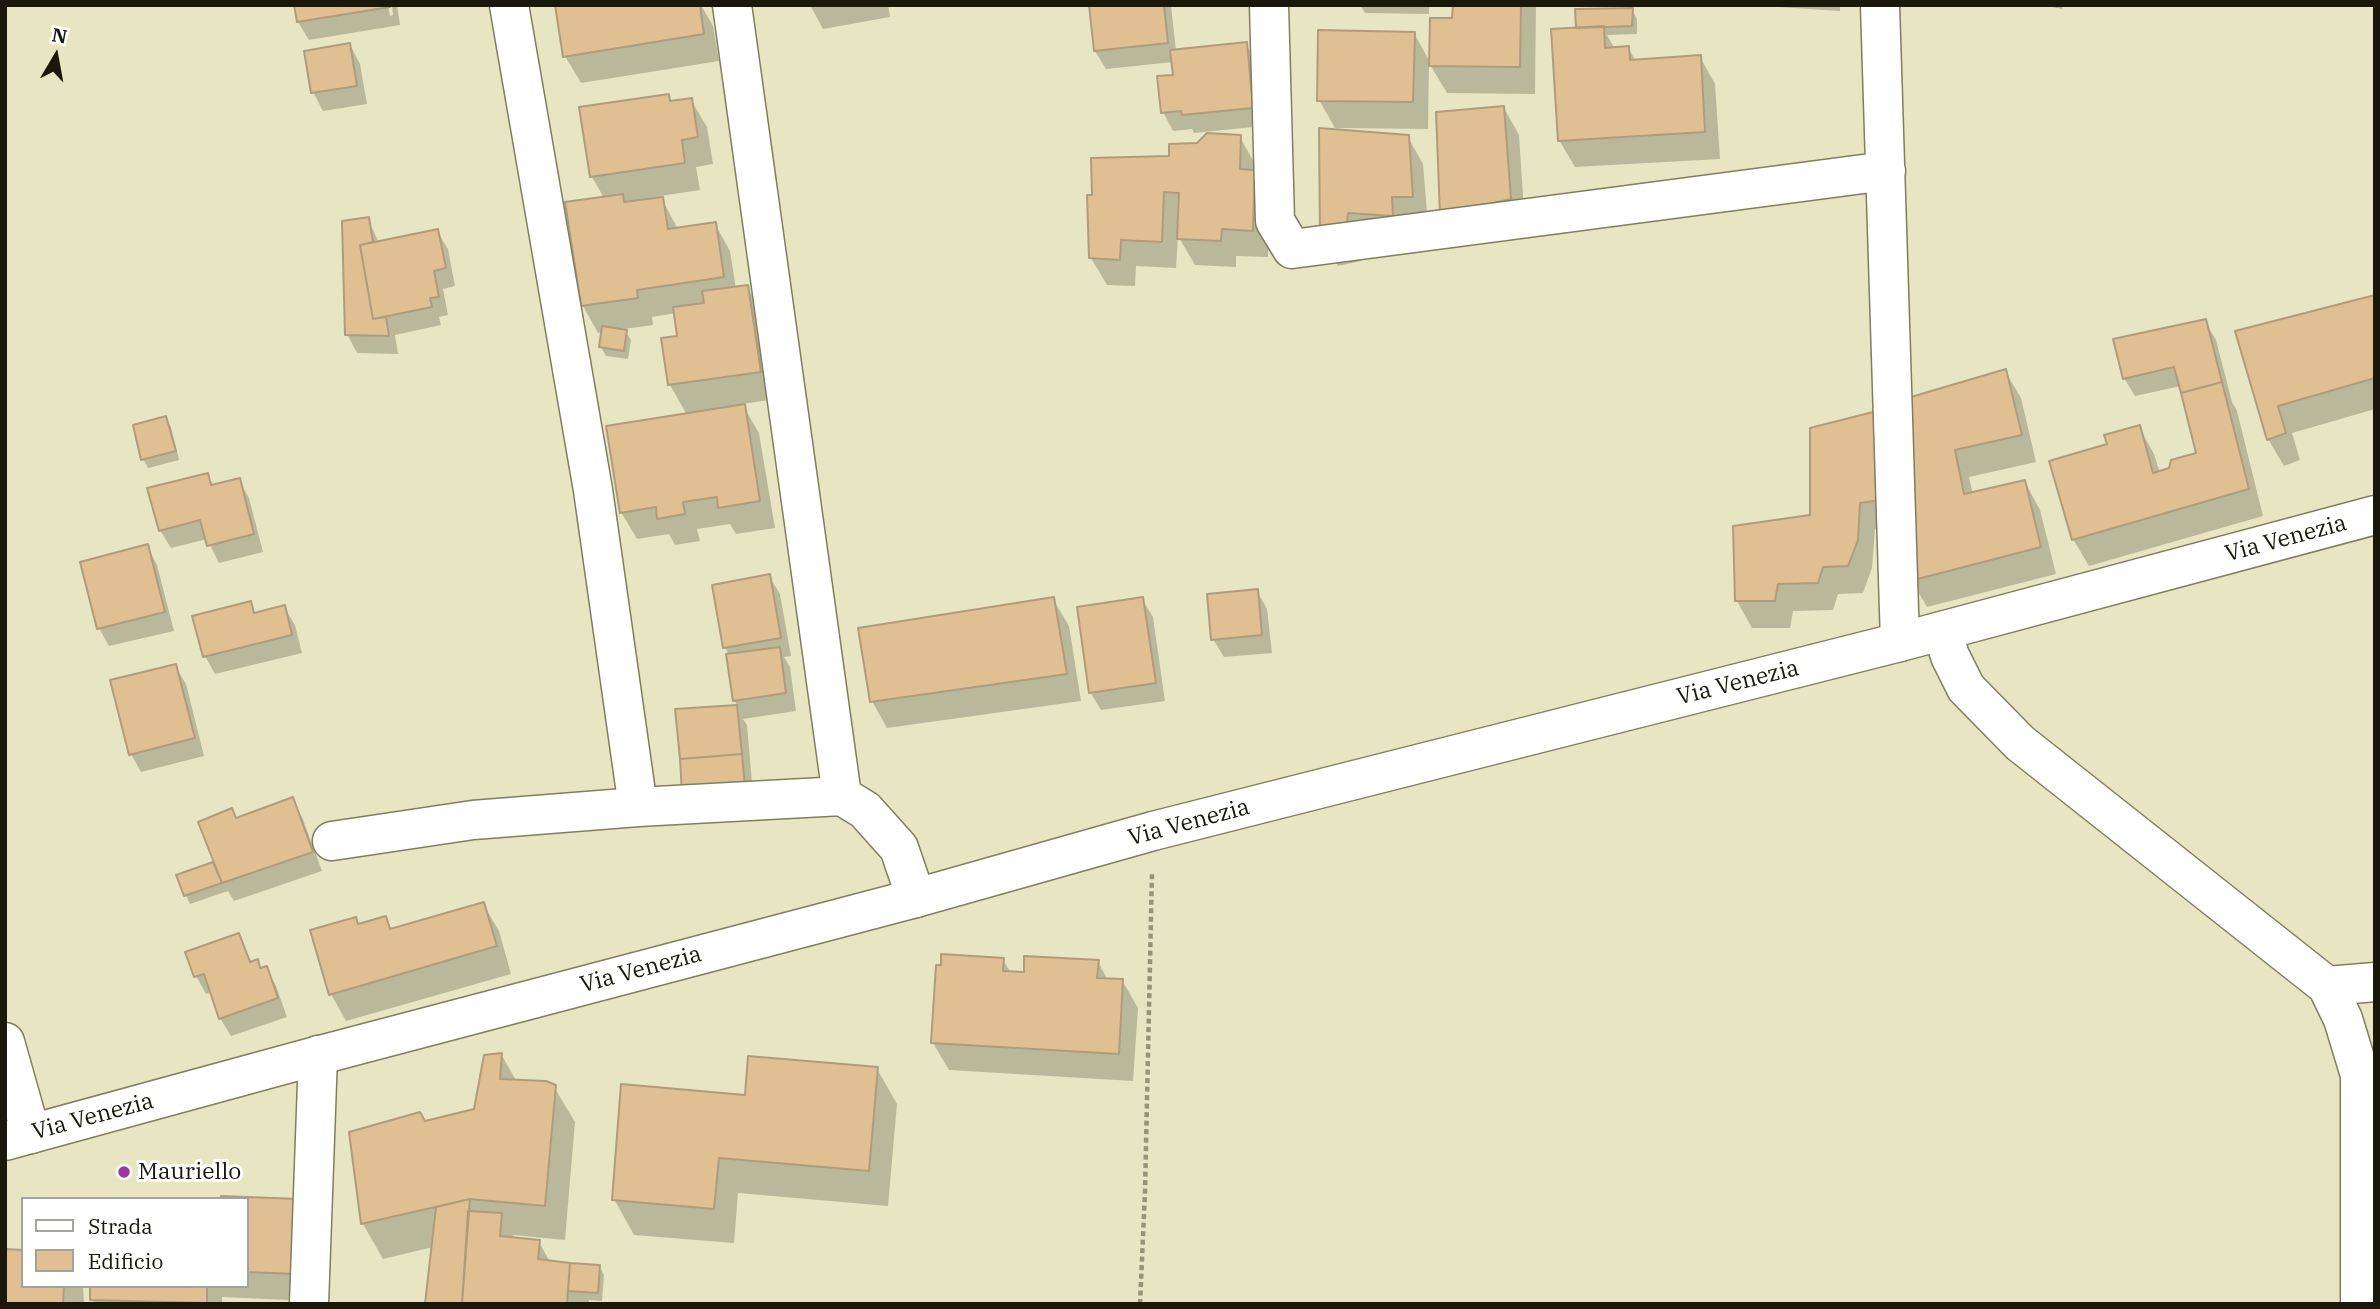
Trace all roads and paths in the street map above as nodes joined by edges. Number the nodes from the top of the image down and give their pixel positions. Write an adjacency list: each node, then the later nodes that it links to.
1 (509, 5): 10 (street)
2 (732, 5): 9 (street)
3 (1269, 5): 5 (street)
4 (1880, 5): 5 (street)
5 (1886, 171): 8 (street)
6 (2375, 515): 7 (street, Via Venezia)
7 (1942, 631): 8 (street, Via Venezia); 15 (street)
8 (1900, 642): 11 (street, Via Venezia)
9 (842, 796): 10 (street); 13 (street)
10 (638, 807): 12 (street)
11 (1153, 831): 13 (street, Via Venezia); 20 (path)
12 (331, 841)
13 (916, 898): 17 (street, Via Venezia)
14 (2375, 982): 15 (street)
15 (2327, 986): 21 (street)
16 (5, 1042): 18 (street)
17 (318, 1055): 18 (street, Via Venezia); 19 (street)
18 (18, 1138)
19 (309, 1304)
20 (1140, 1304)
21 (2360, 1304)

